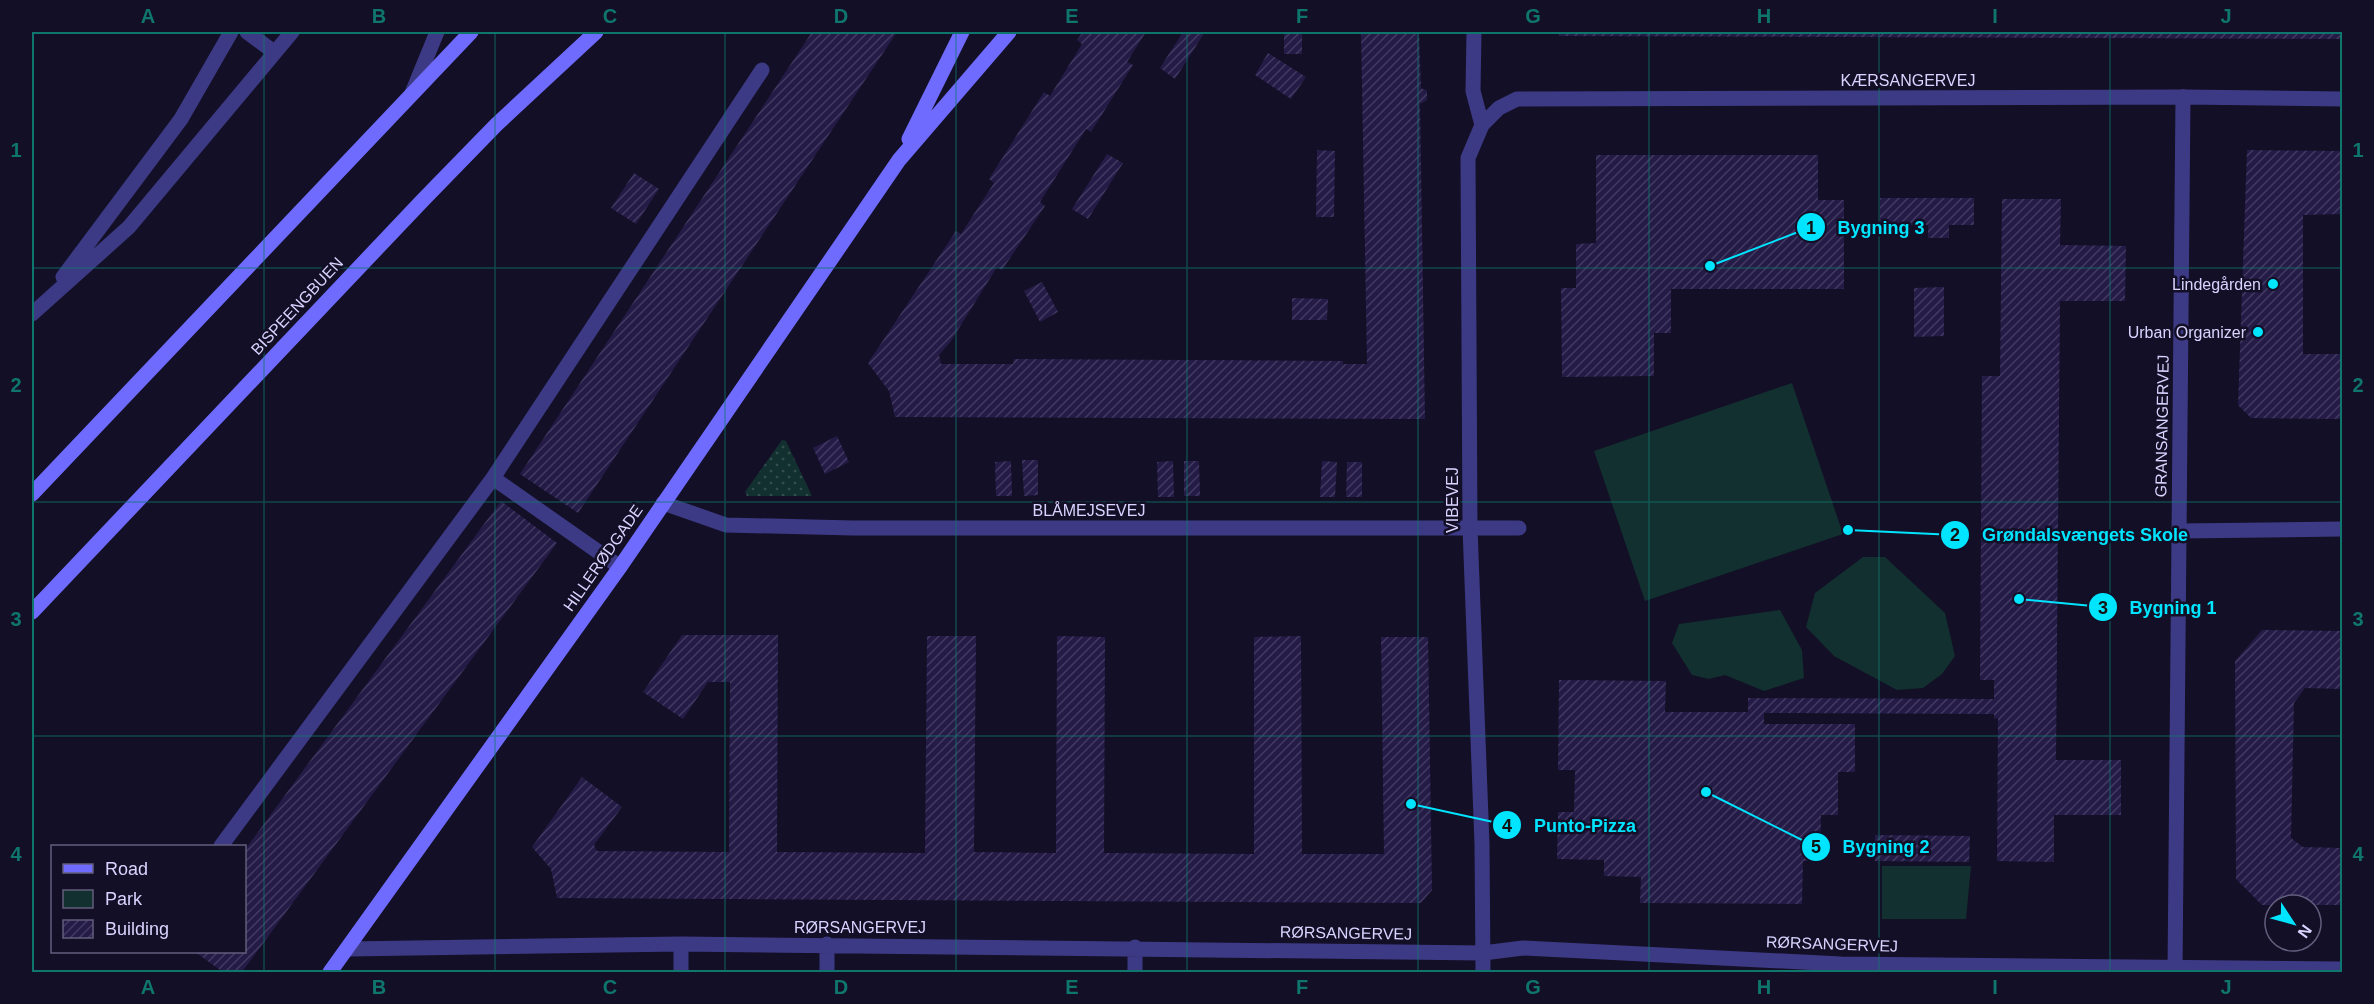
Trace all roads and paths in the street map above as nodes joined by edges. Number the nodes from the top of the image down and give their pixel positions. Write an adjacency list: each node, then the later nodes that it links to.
1 (231, 32): 17 (street)
2 (248, 32): 10 (street)
3 (292, 32): 10 (street)
4 (436, 32): 12 (street)
5 (471, 32): 12 (street)
6 (596, 32): 26 (street, BISPEENGBUEN)
7 (962, 32): 16 (street, HILLERØDGADE)
8 (1009, 32): 16 (street, HILLERØDGADE)
9 (1474, 32): 15 (street)
10 (274, 52): 17 (street)
11 (762, 70): 18 (street)
12 (412, 95): 19 (street)
13 (2183, 97): 14 (street, KÆRSANGERVEJ); 15 (street, KÆRSANGERVEJ); 24 (street, GRANSANGERVEJ)
14 (2343, 99)
15 (1482, 125): 21 (street, VIBEVEJ)
16 (899, 160): 20 (street, HILLERØDGADE)
17 (38, 309)
18 (494, 478): 25 (street); 27 (street)
19 (32, 494)
20 (663, 503): 21 (street, BLÅMEJSEVEJ); 25 (street, HILLERØDGADE)
21 (1470, 528): 22 (street, BLÅMEJSEVEJ); 32 (street, VIBEVEJ)
22 (1519, 528)
23 (2343, 529): 24 (street)
24 (2179, 531): 34 (street, GRANSANGERVEJ)
25 (620, 567): 31 (street, HILLERØDGADE)
26 (32, 612)
27 (222, 845)
28 (681, 944): 29 (street, RØRSANGERVEJ); 31 (street, RØRSANGERVEJ); 37 (street)
29 (827, 944): 30 (street, RØRSANGERVEJ); 38 (street)
30 (1135, 948): 32 (street, RØRSANGERVEJ); 39 (street)
31 (349, 949): 36 (street, HILLERØDGADE)
32 (1483, 953): 33 (street, RØRSANGERVEJ); 40 (street, VIBEVEJ)
33 (1841, 968): 34 (street, RØRSANGERVEJ)
34 (2175, 969): 35 (street, RØRSANGERVEJ)
35 (2343, 969)
36 (330, 972)
37 (681, 972)
38 (827, 972)
39 (1135, 972)
40 (1483, 972)

